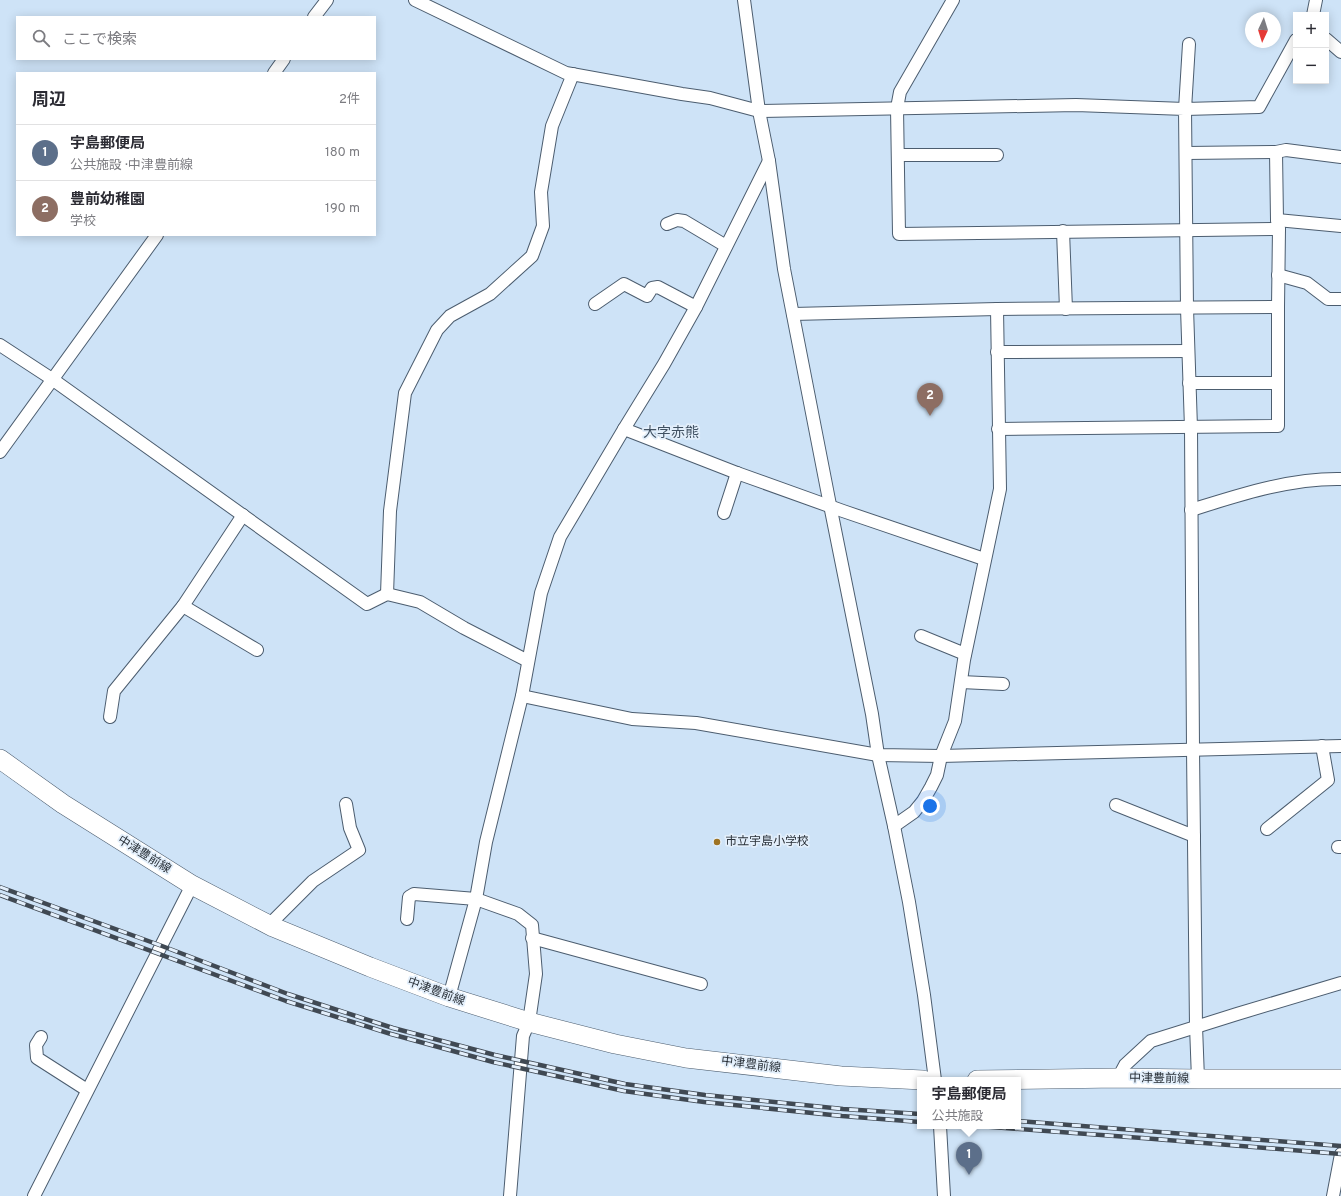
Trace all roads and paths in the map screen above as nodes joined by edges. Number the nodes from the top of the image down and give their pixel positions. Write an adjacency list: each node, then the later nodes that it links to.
1 (327, 0): 7 (street)
2 (415, 0): 14 (street)
3 (744, 0): 17 (street)
4 (953, 0): 15 (street)
5 (1316, 0): 6 (street)
6 (1314, 12)
7 (315, 16)
8 (1329, 42): 11 (street)
9 (1189, 44): 16 (street)
10 (1293, 45): 16 (street)
11 (1341, 52)
12 (283, 60): 13 (street)
13 (275, 72)
14 (573, 74): 17 (street); 57 (street)
15 (897, 108): 16 (street); 17 (street); 21 (street)
16 (1185, 109): 19 (street)
17 (759, 111): 23 (street)
18 (1276, 152): 19 (street); 22 (street); 25 (street)
19 (1186, 153): 27 (street)
20 (997, 155): 21 (street)
21 (898, 156): 28 (street)
22 (1341, 158)
23 (769, 161): 30 (street); 39 (street)
24 (667, 224): 30 (street)
25 (1278, 225): 26 (street); 27 (street); 31 (street)
26 (1341, 226)
27 (1186, 230): 28 (street); 36 (street)
28 (1063, 231): 38 (street)
29 (155, 236): 43 (street)
30 (726, 246): 34 (street)
31 (1278, 275): 32 (street); 35 (street)
32 (1341, 299)
33 (595, 304): 34 (street)
34 (696, 307): 47 (street)
35 (1278, 307): 36 (street); 45 (street)
36 (1187, 308): 38 (street); 41 (street)
37 (997, 309): 38 (street); 39 (street); 42 (street)
38 (1066, 309)
39 (793, 314): 52 (street)
40 (0, 345): 43 (street)
41 (1188, 351): 42 (street); 44 (street)
42 (997, 352): 48 (street)
43 (52, 379): 49 (street); 55 (street)
44 (1189, 383): 45 (street); 46 (street)
45 (1278, 383): 46 (street)
46 (1191, 428): 48 (street); 53 (street)
47 (624, 429): 50 (street); 62 (street)
48 (998, 429): 56 (street)
49 (0, 452)
50 (737, 473): 52 (street); 54 (street)
51 (1341, 479): 53 (street)
52 (830, 505): 56 (street); 70 (street)
53 (1191, 510): 69 (street)
54 (724, 513)
55 (243, 515): 57 (street); 58 (street)
56 (984, 559): 61 (street)
57 (386, 594): 62 (street)
58 (183, 606): 60 (street); 66 (street)
59 (921, 636): 61 (street)
60 (258, 650)
61 (965, 654): 63 (street)
62 (528, 660): 65 (street)
63 (961, 682): 64 (street); 71 (street)
64 (1003, 684)
65 (522, 696): 70 (street); 79 (street)
66 (110, 717)
67 (1322, 746): 68 (street); 69 (street); 76 (street)
68 (1341, 746)
69 (1192, 749): 71 (street); 77 (street)
70 (878, 755): 71 (street); 75 (street)
71 (941, 756): 75 (street)
72 (0, 758): 78 (main road, 中津豊前線)
73 (346, 804): 81 (street)
74 (1116, 805): 77 (street)
75 (894, 826): 89 (street)
76 (1267, 829)
77 (1194, 836): 87 (street)
78 (192, 885): 81 (main road, 中津豊前線); 95 (street)
79 (476, 899): 80 (street); 82 (street); 85 (street)
80 (407, 919)
81 (269, 925): 85 (main road, 中津豊前線)
82 (532, 938): 84 (street); 86 (street)
83 (1341, 983): 87 (street)
84 (701, 984)
85 (449, 997): 86 (main road, 中津豊前線)
86 (529, 1022): 93 (main road, 中津豊前線); 99 (street)
87 (1196, 1026): 90 (street); 94 (street)
88 (41, 1037): 95 (street)
89 (935, 1077)
90 (1118, 1078): 91 (main road, 中津豊前線); 94 (main road, 中津豊前線)
91 (1021, 1079)
92 (1341, 1079): 94 (main road, 中津豊前線)
93 (917, 1080)
94 (1198, 1080)
95 (87, 1090): 98 (street)
96 (940, 1129): 100 (street)
97 (1341, 1154): 101 (street)
98 (37, 1194)
99 (510, 1196)
100 (944, 1196)
101 (1333, 1196)

